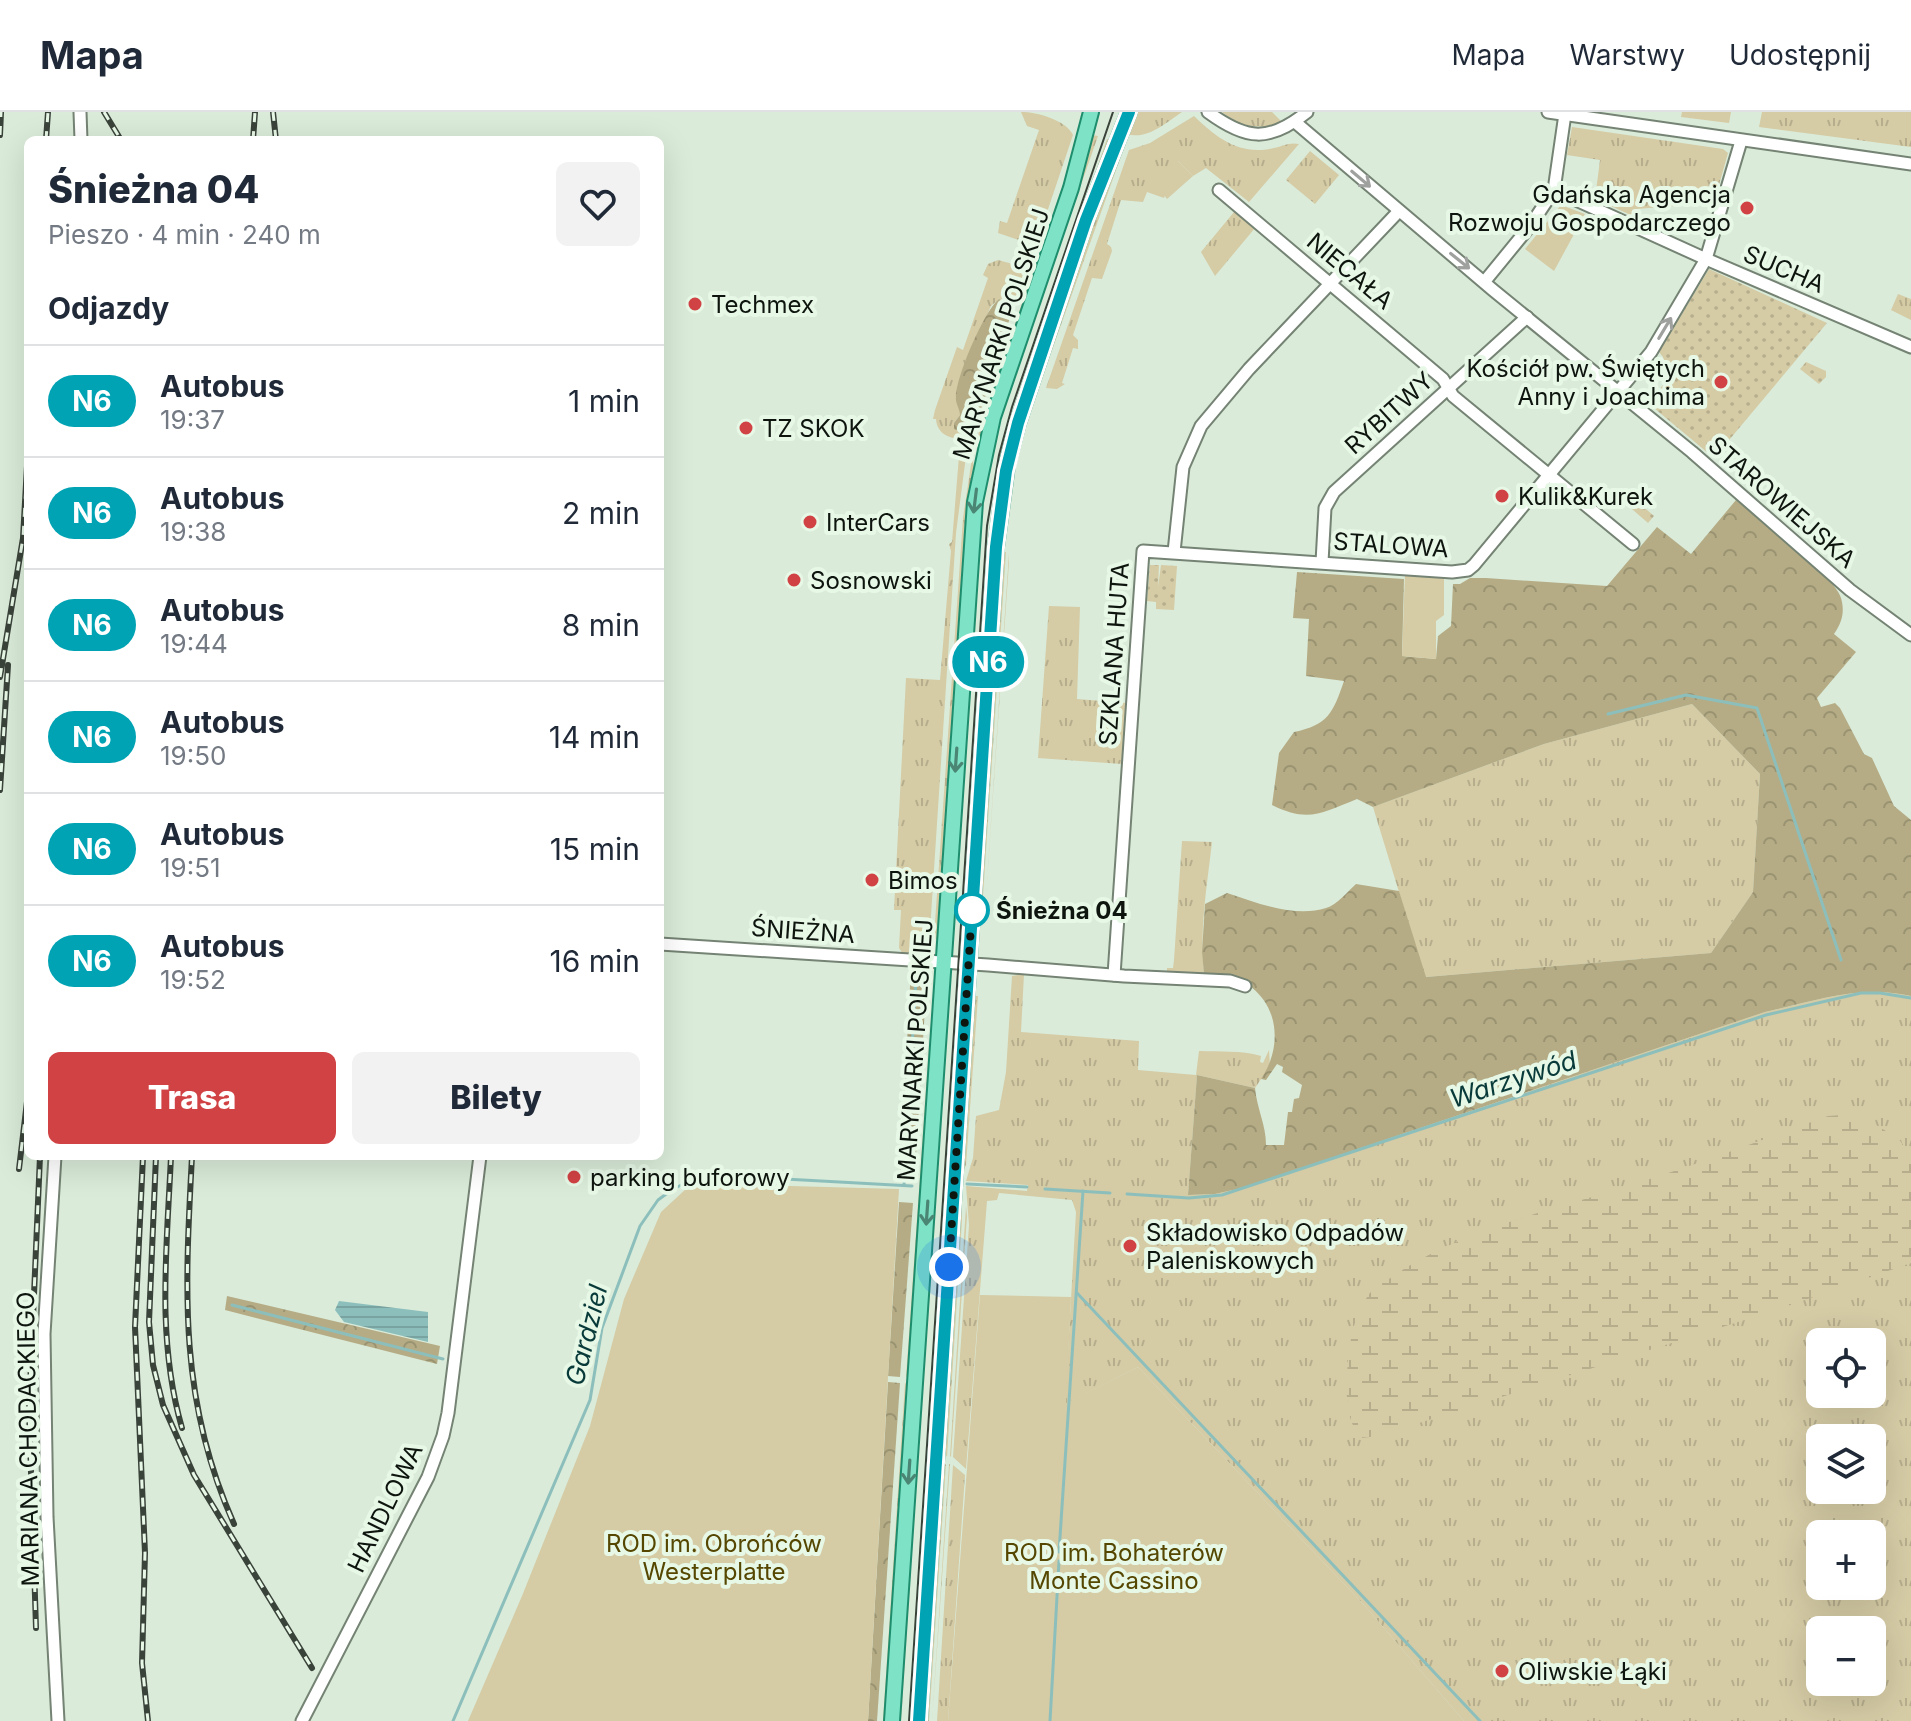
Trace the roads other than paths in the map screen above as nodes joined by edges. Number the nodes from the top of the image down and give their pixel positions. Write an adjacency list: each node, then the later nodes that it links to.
1 (80, 112): 11 (street)
2 (1091, 112): 30 (main road, MARYNARKI POLSKIEJ, one-way to 30)
3 (1129, 112): 31 (main road, MARYNARKI POLSKIEJ)
4 (1208, 112): 10 (street)
5 (1216, 112): 10 (street)
6 (1307, 112): 9 (street)
7 (1548, 112): 8 (street)
8 (1565, 114): 12 (street); 15 (street)
9 (1295, 122): 10 (street); 16 (street, STAROWIEJSKA, one-way to 16)
10 (1223, 123)
11 (81, 136)
12 (1741, 141): 13 (street); 17 (street, STALOWA)
13 (1911, 164)
14 (1219, 190): 19 (street, NIECAŁA)
15 (1554, 190): 17 (street, SUCHA); 18 (street)
16 (1399, 211): 18 (street, STAROWIEJSKA, one-way to 18); 19 (street)
17 (1706, 259): 21 (street, SUCHA); 23 (street, STALOWA, one-way to 17)
18 (1485, 281): 20 (street, STAROWIEJSKA)
19 (1331, 284): 22 (street, NIECAŁA); 26 (street)
20 (1527, 317): 22 (street, RYBITWY); 23 (street, STAROWIEJSKA)
21 (1911, 347)
22 (1449, 388): 24 (street, NIECAŁA); 27 (street, RYBITWY)
23 (1618, 393): 24 (street, STALOWA); 28 (street, STAROWIEJSKA)
24 (1548, 476): 25 (street, NIECAŁA); 27 (street, STALOWA)
25 (1633, 544)
26 (1174, 552): 27 (street, STALOWA); 32 (street, SZKLANA HUTA)
27 (1322, 562)
28 (1909, 629)
29 (664, 944): 30 (street, ŚNIEŻNA)
30 (942, 962): 31 (street); 38 (main road, MARYNARKI POLSKIEJ, one-way to 38)
31 (969, 964): 32 (street); 39 (main road, MARYNARKI POLSKIEJ)
32 (1114, 975): 33 (street)
33 (1245, 986)
34 (55, 1160): 36 (street, MARIANA CHODACKIEGO)
35 (479, 1160): 37 (street, HANDLOWA)
36 (58, 1721)
37 (302, 1721)
38 (892, 1721)
39 (919, 1721)

